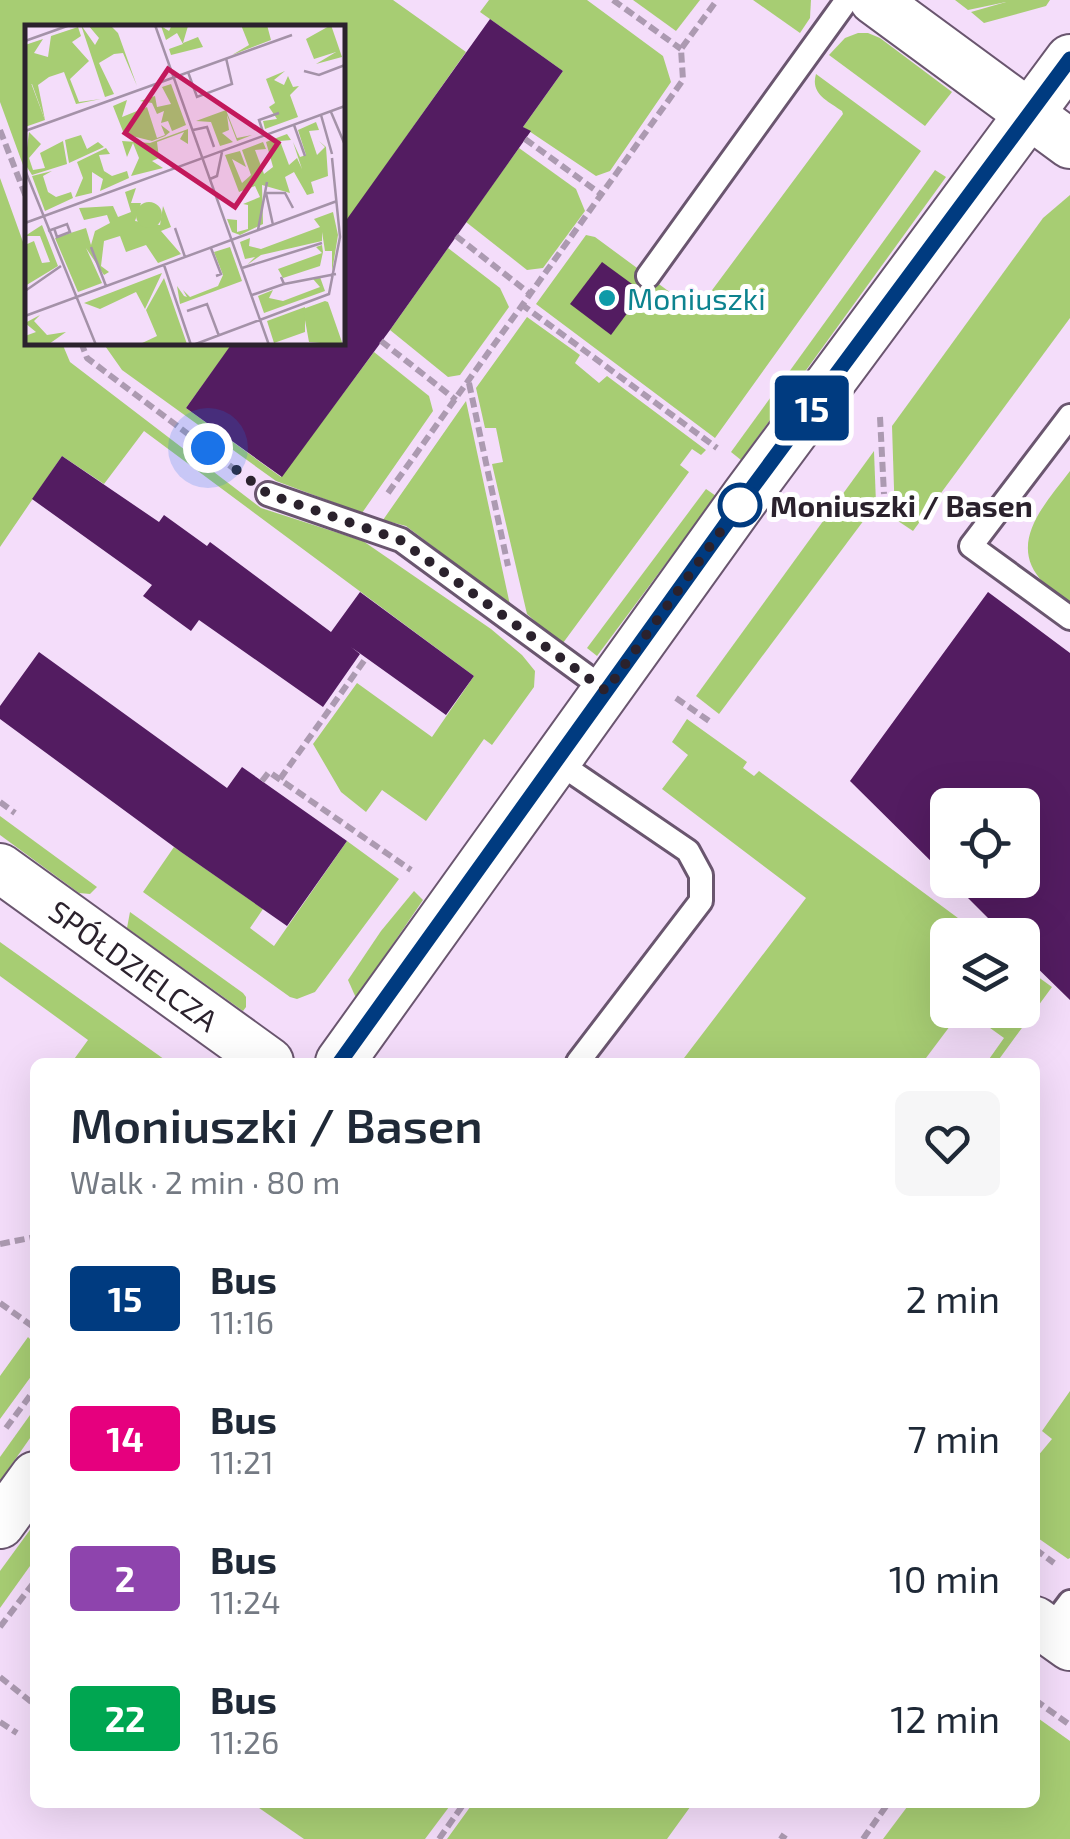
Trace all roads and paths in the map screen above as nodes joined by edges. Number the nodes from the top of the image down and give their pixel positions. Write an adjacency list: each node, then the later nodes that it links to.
1 (613, 0): 5 (path)
2 (717, 0): 5 (path)
3 (847, 0): 14 (lane)
4 (874, 0): 7 (street)
5 (681, 49): 12 (path)
6 (1070, 58): 7 (street)
7 (1030, 114): 10 (street); 30 (street)
8 (0, 130): 11 (path)
9 (525, 139): 12 (path)
10 (1070, 144)
11 (25, 194)
12 (602, 195): 15 (path)
13 (456, 236): 15 (path)
14 (648, 276)
15 (530, 293): 16 (path)
16 (521, 304): 19 (path); 23 (path)
17 (381, 341): 20 (path)
18 (82, 345): 24 (path)
19 (469, 382): 20 (path); 28 (path)
20 (456, 400): 26 (path)
21 (1070, 416): 27 (lane)
22 (880, 417): 25 (path)
23 (719, 450)
24 (268, 494): 26 (lane)
25 (884, 494)
26 (364, 526): 28 (lane)
27 (1070, 618)
28 (522, 630): 30 (lane)
29 (366, 658): 34 (path)
30 (606, 691): 33 (street)
31 (676, 698): 32 (path)
32 (712, 723)
33 (556, 760): 39 (street); 40 (lane)
34 (279, 779): 35 (path); 37 (path)
35 (262, 781)
36 (0, 868): 38 (street, SPÓŁDZIELCZA)
37 (413, 872)
38 (263, 1058)
39 (343, 1058)
40 (581, 1058)
41 (30, 1239): 42 (path)
42 (0, 1244)
43 (0, 1303): 44 (path)
44 (30, 1324)
45 (30, 1396): 46 (path)
46 (0, 1436)
47 (30, 1483): 48 (street)
48 (0, 1524)
49 (30, 1588): 50 (path)
50 (0, 1628)
51 (0, 1677): 52 (path)
52 (30, 1701)
53 (1040, 1704): 55 (path)
54 (0, 1722): 56 (path)
55 (1070, 1725)
56 (16, 1734)
57 (461, 1808): 59 (path)
58 (885, 1808): 60 (path)
59 (439, 1839)
60 (863, 1839)

